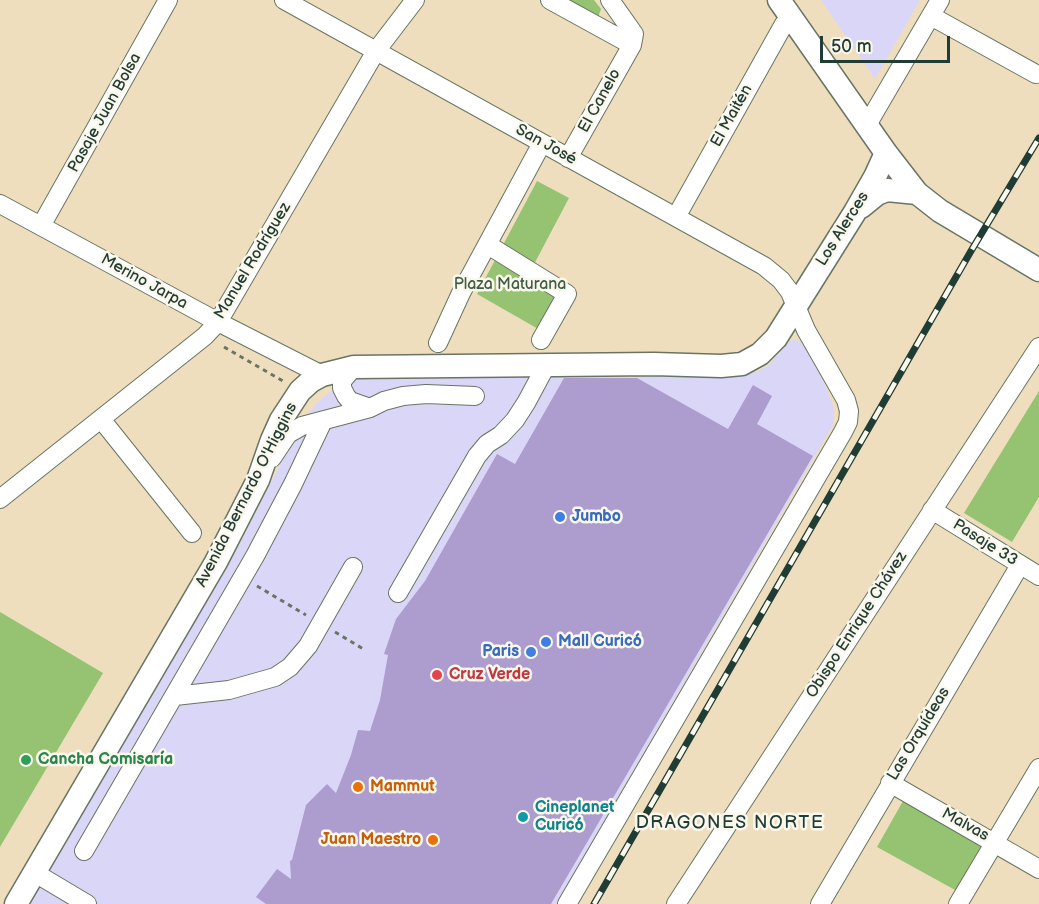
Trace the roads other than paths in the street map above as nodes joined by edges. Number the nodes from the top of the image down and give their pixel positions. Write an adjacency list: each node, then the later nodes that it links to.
1 (168, 0): 19 (street, Pasaje Juan Bolsa)
2 (284, 0): 9 (street, San José)
3 (415, 0): 9 (street, Manuel Rodríguez)
4 (550, 0): 8 (street)
5 (610, 0): 8 (street)
6 (935, 8): 10 (street); 11 (street)
7 (785, 9): 11 (main road); 18 (street, El Maitén)
8 (632, 45): 14 (street, El Canelo)
9 (376, 51): 12 (street, San José); 23 (street, Manuel Rodríguez)
10 (1036, 74)
11 (867, 125): 13 (main road)
12 (542, 143): 14 (street, San José); 20 (street)
13 (886, 153): 15 (main road); 17 (main road, Los Alerces)
14 (568, 158): 18 (street, San José)
15 (917, 193): 17 (main road); 21 (main road)
16 (0, 205): 19 (street, Merino Jarpa)
17 (855, 212): 22 (main road, Los Alerces)
18 (676, 217): 22 (street, San José)
19 (41, 226): 23 (street, Merino Jarpa)
20 (488, 245): 24 (street); 25 (street)
21 (1039, 270)
22 (796, 304): 27 (main road, Avenida Bernardo O'Higgins); 53 (street, San José)
23 (212, 329): 29 (street, Merino Jarpa); 32 (street, Manuel Rodríguez)
24 (541, 340)
25 (438, 343)
26 (1039, 347): 36 (street, Obispo Enrique Chávez)
27 (547, 364): 28 (main road, Avenida Bernardo O'Higgins); 41 (street)
28 (354, 367): 29 (main road, Avenida Bernardo O'Higgins); 31 (street)
29 (322, 375): 34 (main road, Avenida Bernardo O'Higgins)
30 (476, 396): 31 (street)
31 (370, 408): 33 (street)
32 (101, 419): 35 (street, Manuel Rodríguez); 37 (street)
33 (323, 421): 34 (street); 42 (street)
34 (258, 480): 50 (main road, Avenida Bernardo O'Higgins)
35 (0, 499)
36 (932, 510): 38 (street, Pasaje 33); 54 (street, Obispo Enrique Chávez)
37 (192, 533)
38 (1020, 565): 40 (street, Pasaje 33); 46 (street, Las Orquídeas)
39 (353, 567): 43 (street)
40 (1039, 576)
41 (398, 593)
42 (188, 672): 43 (street); 44 (street)
43 (229, 690): 44 (street)
44 (175, 696): 48 (street)
45 (1039, 768): 47 (street)
46 (890, 783): 47 (street, Malvas); 55 (street, Las Orquídeas)
47 (994, 842): 49 (street, Malvas); 56 (street)
48 (84, 851)
49 (1039, 868)
50 (35, 873): 51 (main road, Avenida Bernardo O'Higgins); 52 (street)
51 (16, 904)
52 (87, 904)
53 (567, 904)
54 (676, 904)
55 (820, 904)
56 (958, 904)

